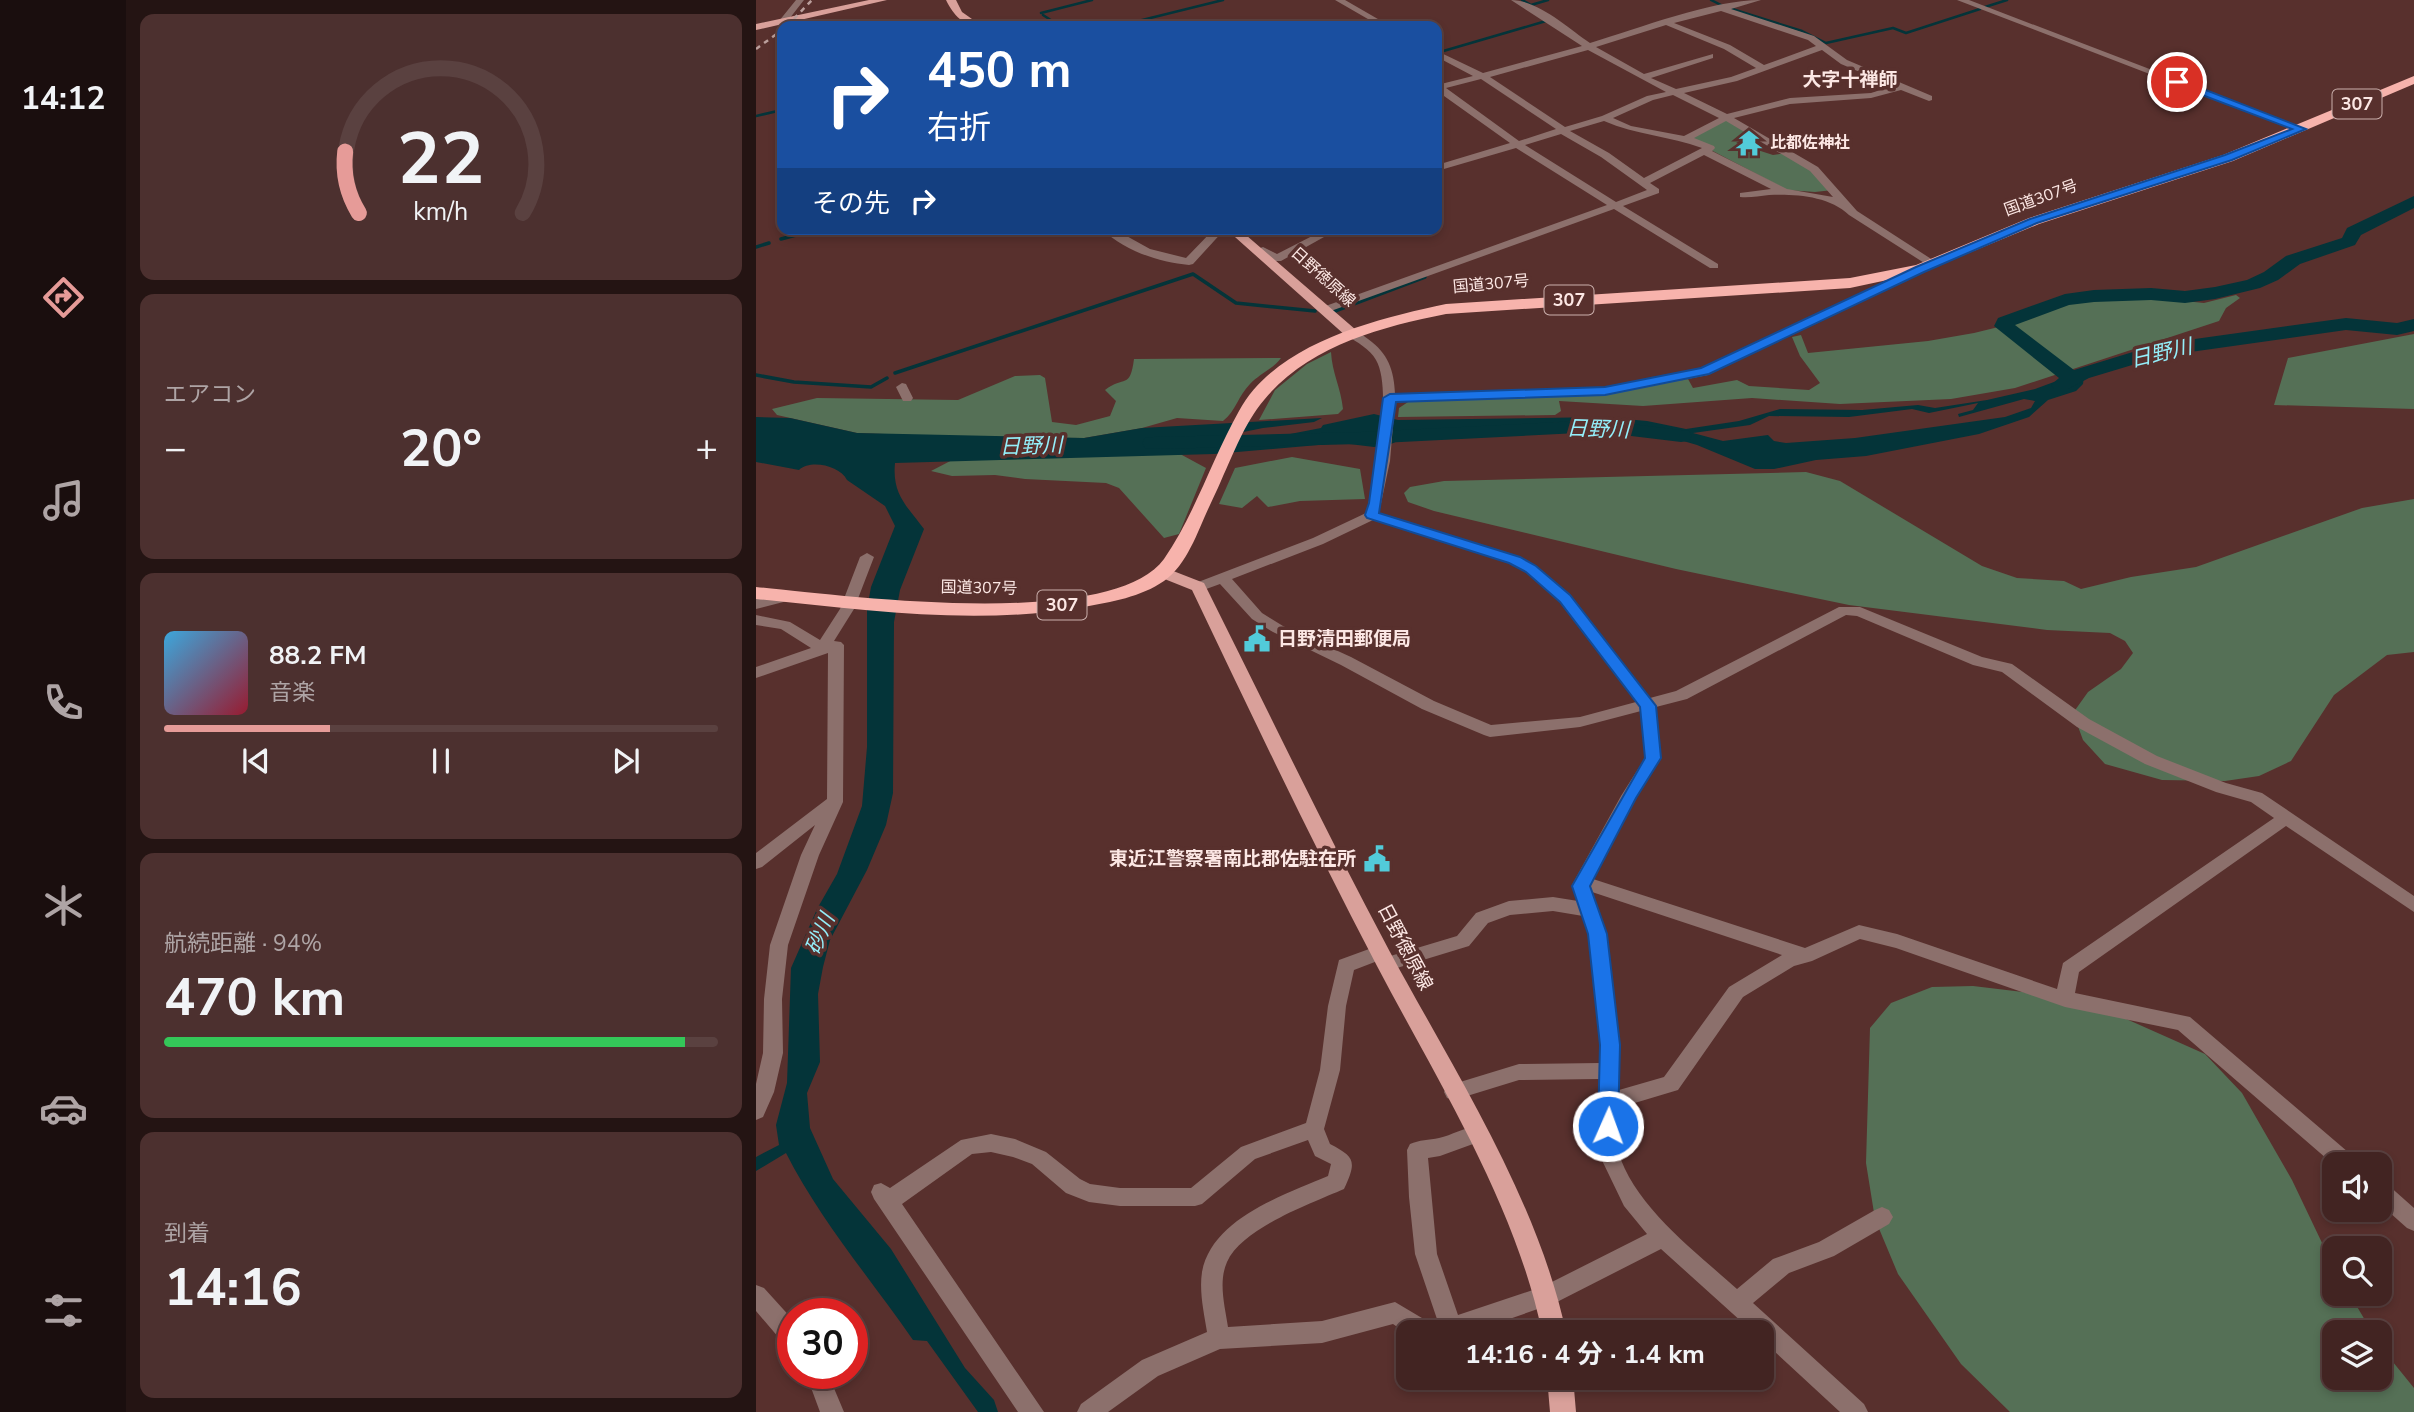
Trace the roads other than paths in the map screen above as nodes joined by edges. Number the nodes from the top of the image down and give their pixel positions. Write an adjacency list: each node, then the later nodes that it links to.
1 (800, 0): 9 (street)
2 (882, 0): 9 (main road)
3 (951, 0): 10 (main road)
4 (1339, 0): 11 (street)
5 (1515, 0): 15 (street)
6 (1757, 0): 8 (street)
7 (1961, 0): 30 (street)
8 (1721, 8): 13 (street); 16 (street)
9 (783, 21)
10 (970, 21)
11 (1377, 21)
12 (777, 22): 14 (main road)
13 (1668, 23): 15 (street); 19 (street)
14 (756, 27)
15 (1587, 46): 20 (street); 21 (street)
16 (1824, 46): 19 (street); 24 (street)
17 (1442, 57): 20 (street)
18 (1710, 57): 21 (street)
19 (1762, 68): 26 (street)
20 (1480, 77): 23 (street); 31 (street)
21 (1644, 77): 26 (street)
22 (2414, 80): 30 (highway, 国道307号 / 307)
23 (1442, 87)
24 (1900, 87): 27 (street); 29 (street)
25 (1442, 91): 33 (street)
26 (1674, 92): 28 (street); 29 (street)
27 (1930, 99)
28 (1605, 118): 31 (street); 32 (street)
29 (1726, 118): 32 (street); 39 (street)
30 (2301, 129): 47 (highway, 国道307号 / 307)
31 (1562, 130): 33 (street); 36 (street)
32 (1686, 139): 34 (street)
33 (1517, 143): 35 (street); 40 (street)
34 (1704, 151): 36 (street); 37 (street)
35 (1442, 166)
36 (1644, 182): 40 (street)
37 (1786, 192): 38 (street); 39 (street)
38 (1744, 195)
39 (1842, 204): 47 (street)
40 (1615, 206): 46 (street); 50 (street)
41 (1114, 235): 42 (street)
42 (1214, 235)
43 (1239, 235): 45 (main road, 日野徳原線)
44 (1321, 235): 45 (street)
45 (1257, 251): 50 (main road, 日野徳原線)
46 (1714, 266)
47 (1926, 267): 48 (highway, 国道307号 / 307); 49 (street)
48 (1861, 281): 49 (highway); 51 (highway, 国道307号 / 307)
49 (1878, 291): 52 (street)
50 (1324, 310): 51 (main road, 日野徳原線)
51 (1351, 332): 52 (street); 55 (highway, 国道307号 / 307)
52 (1389, 404): 53 (street)
53 (1374, 509): 56 (street); 65 (street)
54 (867, 557): 61 (street)
55 (1163, 572): 57 (main road); 61 (highway, 国道307号 / 307)
56 (1224, 579): 57 (street); 65 (street)
57 (1198, 587): 73 (main road, 日野徳原線)
58 (756, 593): 59 (highway, 国道307号 / 307)
59 (792, 596): 60 (street); 61 (highway, 国道307号 / 307)
60 (756, 604)
61 (854, 604): 63 (street)
62 (756, 620): 63 (street)
63 (829, 646): 64 (street); 66 (street)
64 (756, 673)
65 (1648, 706): 67 (street); 69 (street)
66 (835, 802): 68 (street); 78 (street)
67 (2286, 818): 70 (street); 74 (street)
68 (756, 862)
69 (1583, 882): 71 (street); 72 (street)
70 (2414, 905)
71 (1590, 910): 73 (street); 75 (street)
72 (1806, 956): 74 (street); 77 (street)
73 (1383, 958): 76 (main road, 日野徳原線); 79 (street)
74 (2065, 999): 81 (street)
75 (1609, 1071): 76 (street); 77 (street)
76 (1454, 1092): 80 (main road, 日野徳原線)
77 (1608, 1102): 85 (street)
78 (756, 1111)
79 (1314, 1129): 94 (street); 98 (street)
80 (1477, 1134): 87 (main road, 日野徳原線); 91 (street)
81 (2334, 1152)
82 (2392, 1202): 84 (street)
83 (1882, 1217): 88 (street)
84 (2414, 1221)
85 (1663, 1237): 87 (street); 88 (street)
86 (756, 1295): 89 (street)
87 (1547, 1296): 92 (street); 93 (main road, 日野徳原線)
88 (1738, 1301): 101 (street)
89 (777, 1319)
90 (1406, 1320): 94 (street)
91 (1442, 1320)
92 (1475, 1320)
93 (1552, 1320)
94 (1219, 1338): 99 (street)
95 (823, 1389): 97 (street)
96 (1561, 1390): 100 (main road)
97 (832, 1412)
98 (1032, 1412)
99 (1088, 1412)
100 (1563, 1412)
101 (1856, 1412)

